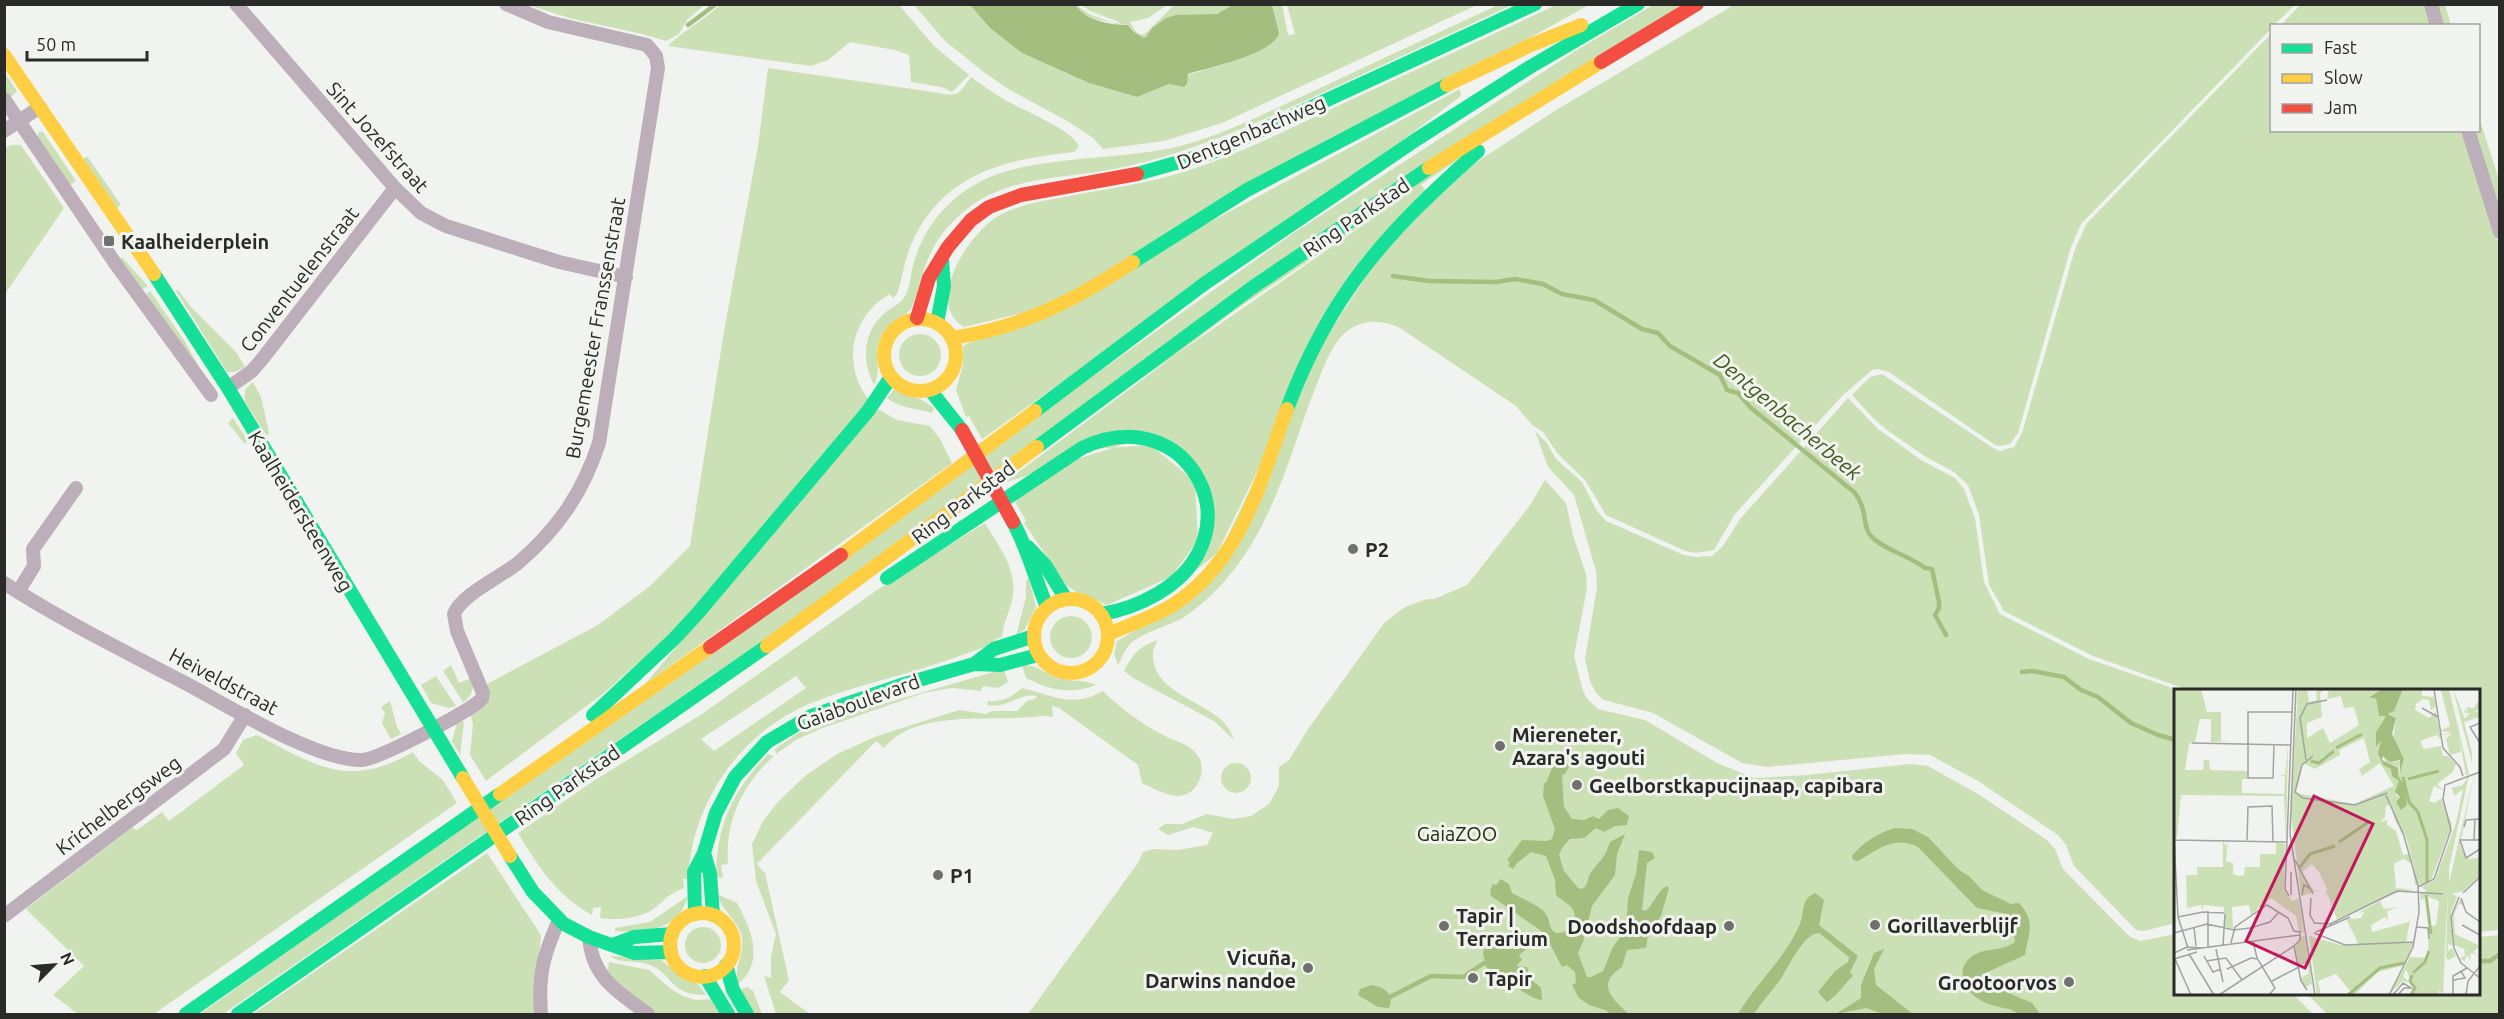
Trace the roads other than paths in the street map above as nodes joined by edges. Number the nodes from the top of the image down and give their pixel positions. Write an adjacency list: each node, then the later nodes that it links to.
1 (236, 4): 15 (street, Sint Jozefstraat)
2 (506, 4): 18 (street, Burgemeester Franssenstraat)
3 (1534, 4): 17 (main road, Dentgenbachweg)
4 (1636, 4): 21 (main road); 42 (main road, Ring Parkstad)
5 (1697, 4): 10 (main road, Ring Parkstad)
6 (2431, 4): 7 (street)
7 (2436, 24)
8 (4, 55): 11 (main road, Kaalheidersteenweg)
9 (4, 99): 12 (street)
10 (1532, 103): 32 (main road, Ring Parkstad); 36 (main road)
11 (40, 107): 12 (street); 24 (main road, Kaalheidersteenweg)
12 (19, 121): 13 (street); 26 (street)
13 (4, 131)
14 (2469, 132): 16 (street)
15 (395, 188): 18 (street, Sint Jozefstraat); 24 (street, Conventuelenstraat)
16 (2499, 232)
17 (942, 260): 19 (main road, Dentgenbachweg); 20 (main road)
18 (627, 277): 41 (street, Burgemeester Franssenstraat)
19 (917, 318): 20 (main road); 22 (main road)
20 (937, 323): 21 (main road)
21 (952, 339): 23 (main road)
22 (891, 377): 25 (main road); 42 (main road)
23 (946, 380): 25 (main road); 27 (main road)
24 (228, 388): 41 (main road, Kaalheidersteenweg)
25 (930, 390): 27 (main road)
26 (211, 395)
27 (953, 414): 29 (main road, bridge)
28 (76, 488): 31 (street)
29 (1025, 543): 33 (main road); 34 (main road)
30 (4, 584): 31 (street, Heiveldstraat)
31 (18, 592): 40 (street, Heiveldstraat)
32 (837, 596): 35 (main road); 55 (main road, Ring Parkstad)
33 (1066, 599): 34 (main road); 35 (main road)
34 (1047, 607): 37 (main road)
35 (1101, 614): 36 (main road)
36 (1108, 634): 38 (main road)
37 (1034, 636): 38 (main road); 39 (main road, Gaiaboulevard)
38 (1038, 654): 39 (main road, Gaiaboulevard)
39 (974, 664): 43 (main road, Gaiaboulevard)
40 (245, 715): 41 (street, Heiveldstraat); 46 (street, Krichelbergsweg)
41 (432, 728): 47 (main road, Kaalheidersteenweg, bridge)
42 (515, 785): 54 (main road, Ring Parkstad)
43 (704, 853): 44 (main road, Gaiaboulevard); 45 (main road, Gaiaboulevard)
44 (694, 914): 45 (main road); 48 (main road)
45 (713, 915): 52 (main road)
46 (4, 916)
47 (559, 920): 49 (main road, Kaalheidersteenweg); 56 (street)
48 (672, 934): 50 (main road); 51 (main road)
49 (589, 937): 50 (main road, Kaalheidersteenweg); 57 (street)
50 (615, 944): 51 (main road, Kaalheidersteenweg)
51 (671, 952): 53 (main road)
52 (726, 965): 53 (main road); 59 (main road)
53 (705, 976): 58 (main road)
54 (186, 1014)
55 (238, 1014)
56 (541, 1014)
57 (648, 1014)
58 (728, 1014)
59 (747, 1014)

